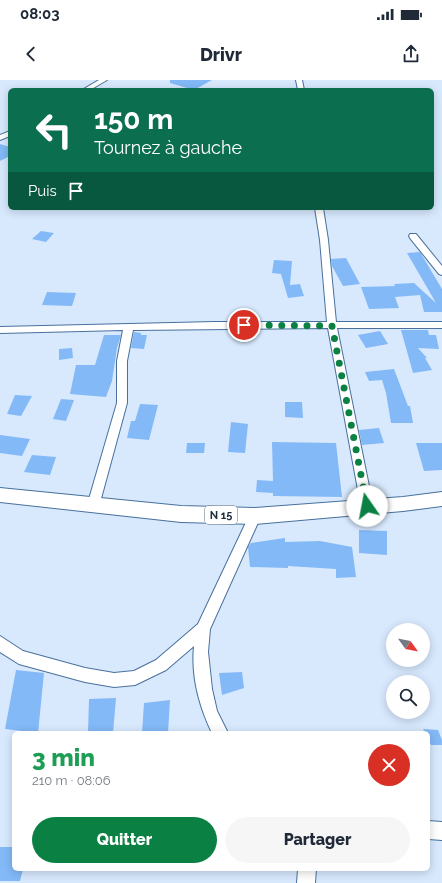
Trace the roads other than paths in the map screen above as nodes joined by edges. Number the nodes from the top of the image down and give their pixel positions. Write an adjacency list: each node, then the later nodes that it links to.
1 (104, 80): 2 (street)
2 (89, 88)
3 (319, 210): 7 (street)
4 (413, 236): 5 (street)
5 (442, 272)
6 (442, 325): 7 (street)
7 (332, 326): 8 (street); 13 (street)
8 (128, 328): 9 (street); 12 (street)
9 (0, 330)
10 (0, 495): 12 (highway, N 15)
11 (442, 499): 13 (highway, N 15)
12 (93, 506): 14 (highway, N 15)
13 (367, 506): 14 (highway, N 15)
14 (255, 516): 15 (street)
15 (203, 629): 16 (street); 17 (street)
16 (0, 643)
17 (219, 731)
18 (430, 830): 19 (street)
19 (442, 831)
20 (307, 871): 21 (street)
21 (306, 883)

